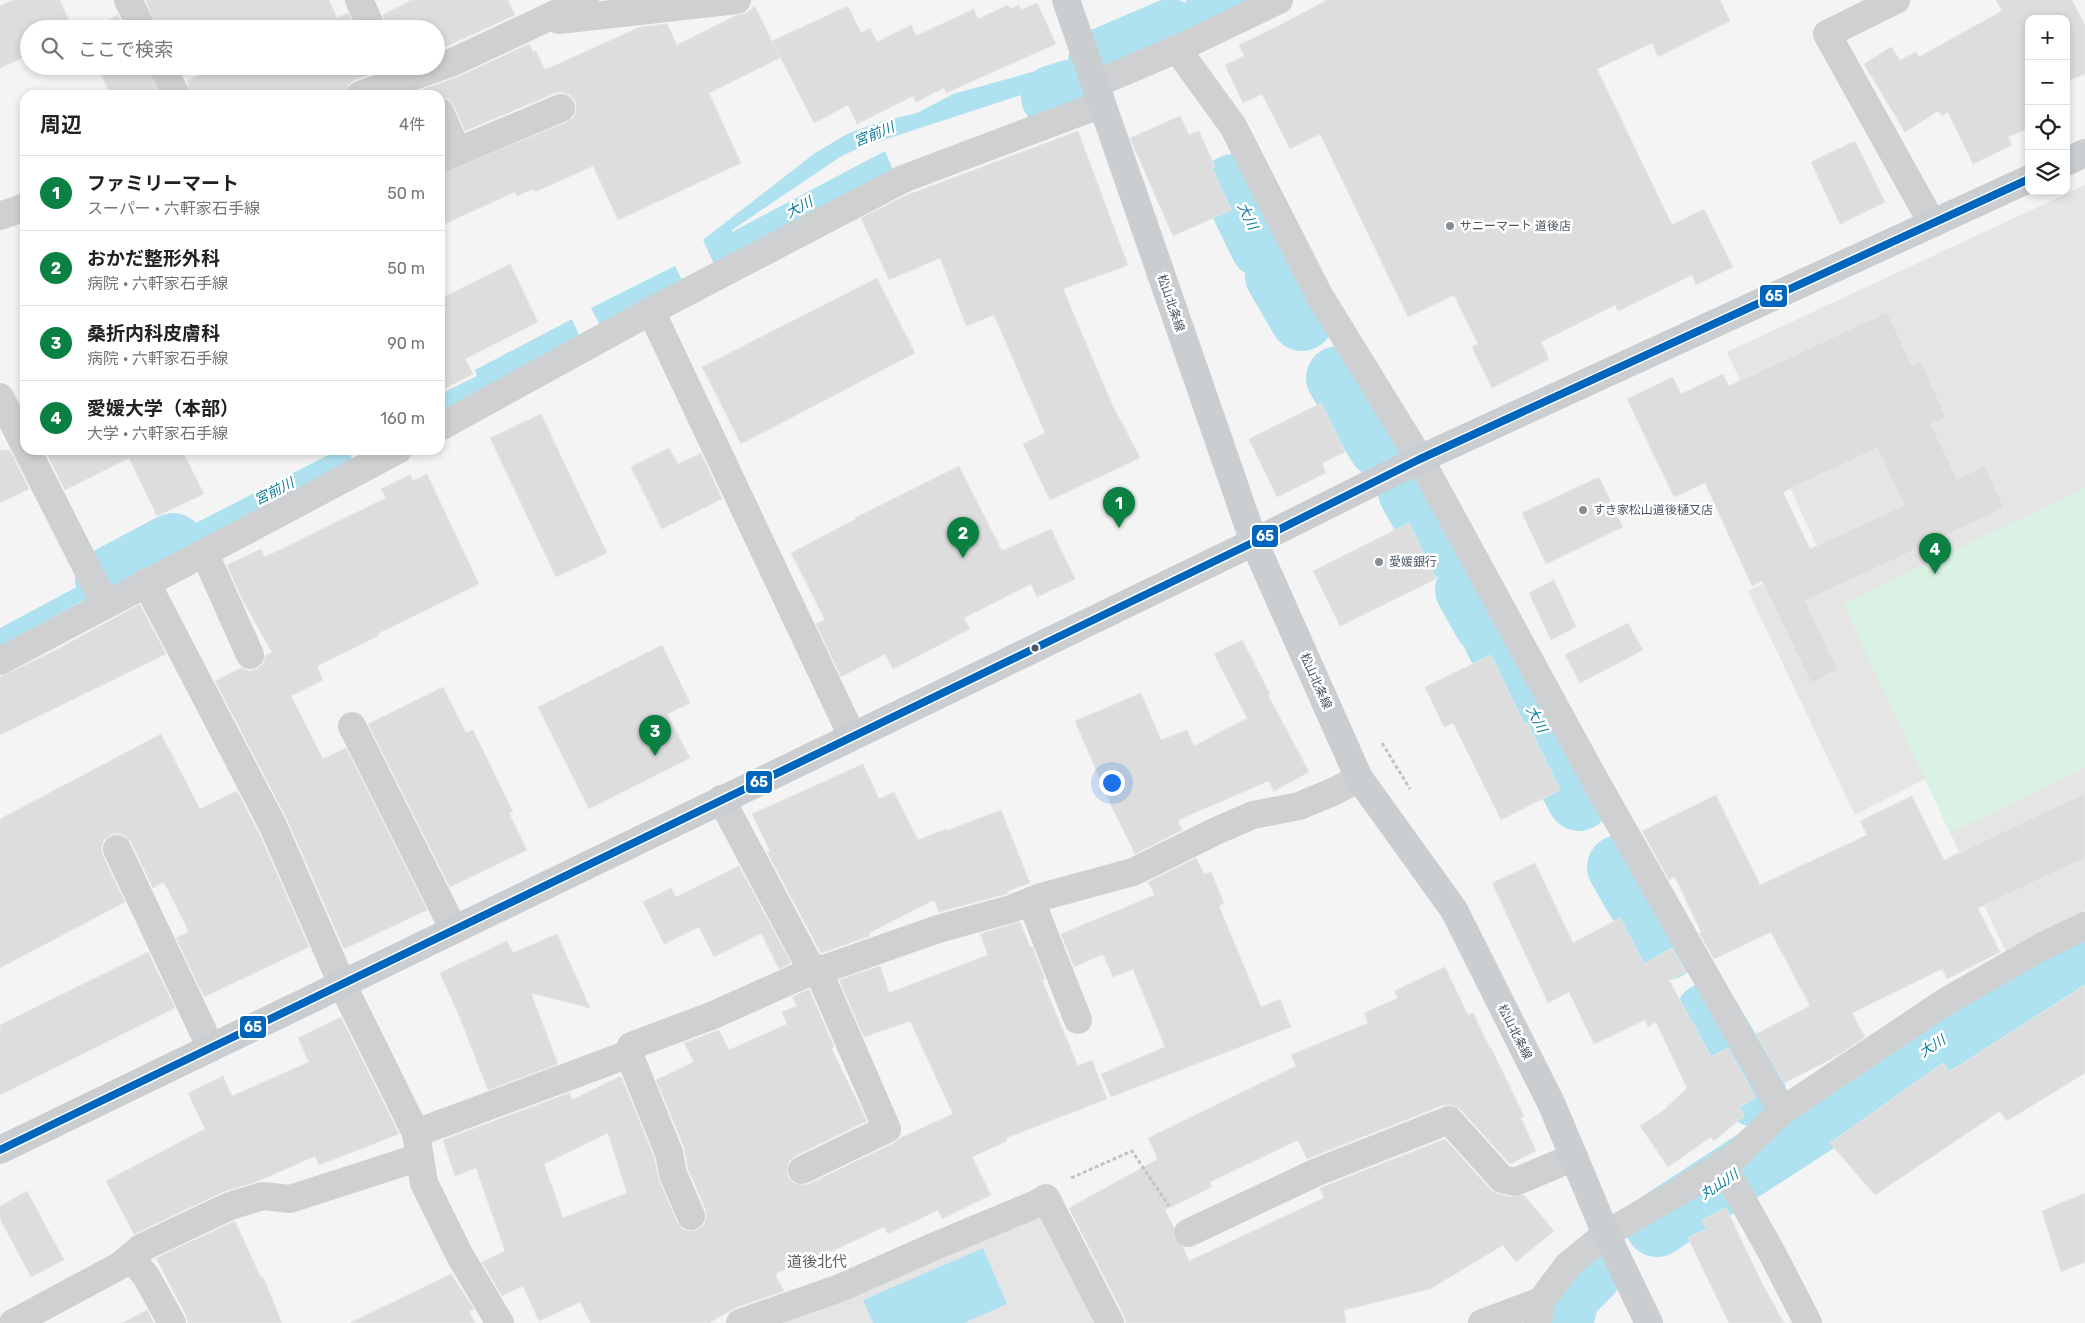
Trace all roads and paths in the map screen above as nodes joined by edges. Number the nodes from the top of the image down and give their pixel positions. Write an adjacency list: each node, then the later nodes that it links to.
1 (128, 0): 8 (street)
2 (359, 0): 9 (street)
3 (585, 0): 10 (street)
4 (737, 0): 10 (street)
5 (1066, 0): 20 (main road, 松山北条線)
6 (1279, 0): 11 (street)
7 (1896, 0): 29 (street)
8 (138, 20)
9 (368, 20)
10 (539, 23): 12 (street)
11 (1177, 49): 20 (street); 36 (street)
12 (445, 69)
13 (166, 75): 18 (street)
14 (392, 75): 19 (street)
15 (397, 75): 17 (street)
16 (438, 75): 17 (street)
17 (427, 84)
18 (174, 90)
19 (368, 90)
20 (1099, 94): 30 (street); 37 (main road, 松山北条線)
21 (561, 108): 24 (street)
22 (445, 136): 24 (street)
23 (2085, 153): 25 (main road)
24 (449, 155)
25 (2070, 160)
26 (2025, 181): 29 (main road)
27 (20, 209): 28 (street)
28 (0, 216)
29 (1932, 223): 36 (main road)
30 (651, 311): 32 (street); 44 (street)
31 (0, 397): 33 (street)
32 (445, 423)
33 (20, 436)
34 (30, 455): 40 (street)
35 (366, 458): 38 (street)
36 (1420, 458): 37 (main road); 56 (street)
37 (1254, 542): 44 (main road); 45 (main road, 松山北条線)
38 (204, 552): 39 (street); 41 (street)
39 (146, 582): 40 (street); 52 (street)
40 (105, 604): 42 (street)
41 (250, 655)
42 (0, 660)
43 (352, 726): 50 (street)
44 (852, 736): 46 (main road)
45 (1359, 778): 48 (street); 59 (main road, 松山北条線)
46 (721, 800): 50 (main road); 51 (street)
47 (117, 849): 54 (street)
48 (1031, 901): 51 (street); 53 (street)
49 (2085, 926): 56 (street)
50 (454, 930): 52 (main road)
51 (814, 970): 55 (street); 60 (street)
52 (342, 984): 54 (main road); 57 (street)
53 (1078, 1020)
54 (211, 1048): 58 (main road)
55 (630, 1054): 57 (street); 63 (street)
56 (1782, 1111): 61 (street)
57 (418, 1145): 66 (street); 70 (street)
58 (0, 1150)
59 (1574, 1157): 64 (street); 65 (main road, 松山北条線)
60 (802, 1170)
61 (1727, 1173): 65 (street); 75 (street)
62 (1046, 1198): 64 (path); 71 (street); 72 (street)
63 (691, 1216)
64 (1188, 1233)
65 (1606, 1234): 67 (street); 74 (main road, 松山北条線)
66 (130, 1258): 68 (street); 69 (street)
67 (1540, 1312): 73 (street)
68 (14, 1323)
69 (172, 1323)
70 (500, 1323)
71 (740, 1323)
72 (1110, 1323)
73 (1482, 1323)
74 (1649, 1323)
75 (1808, 1323)

